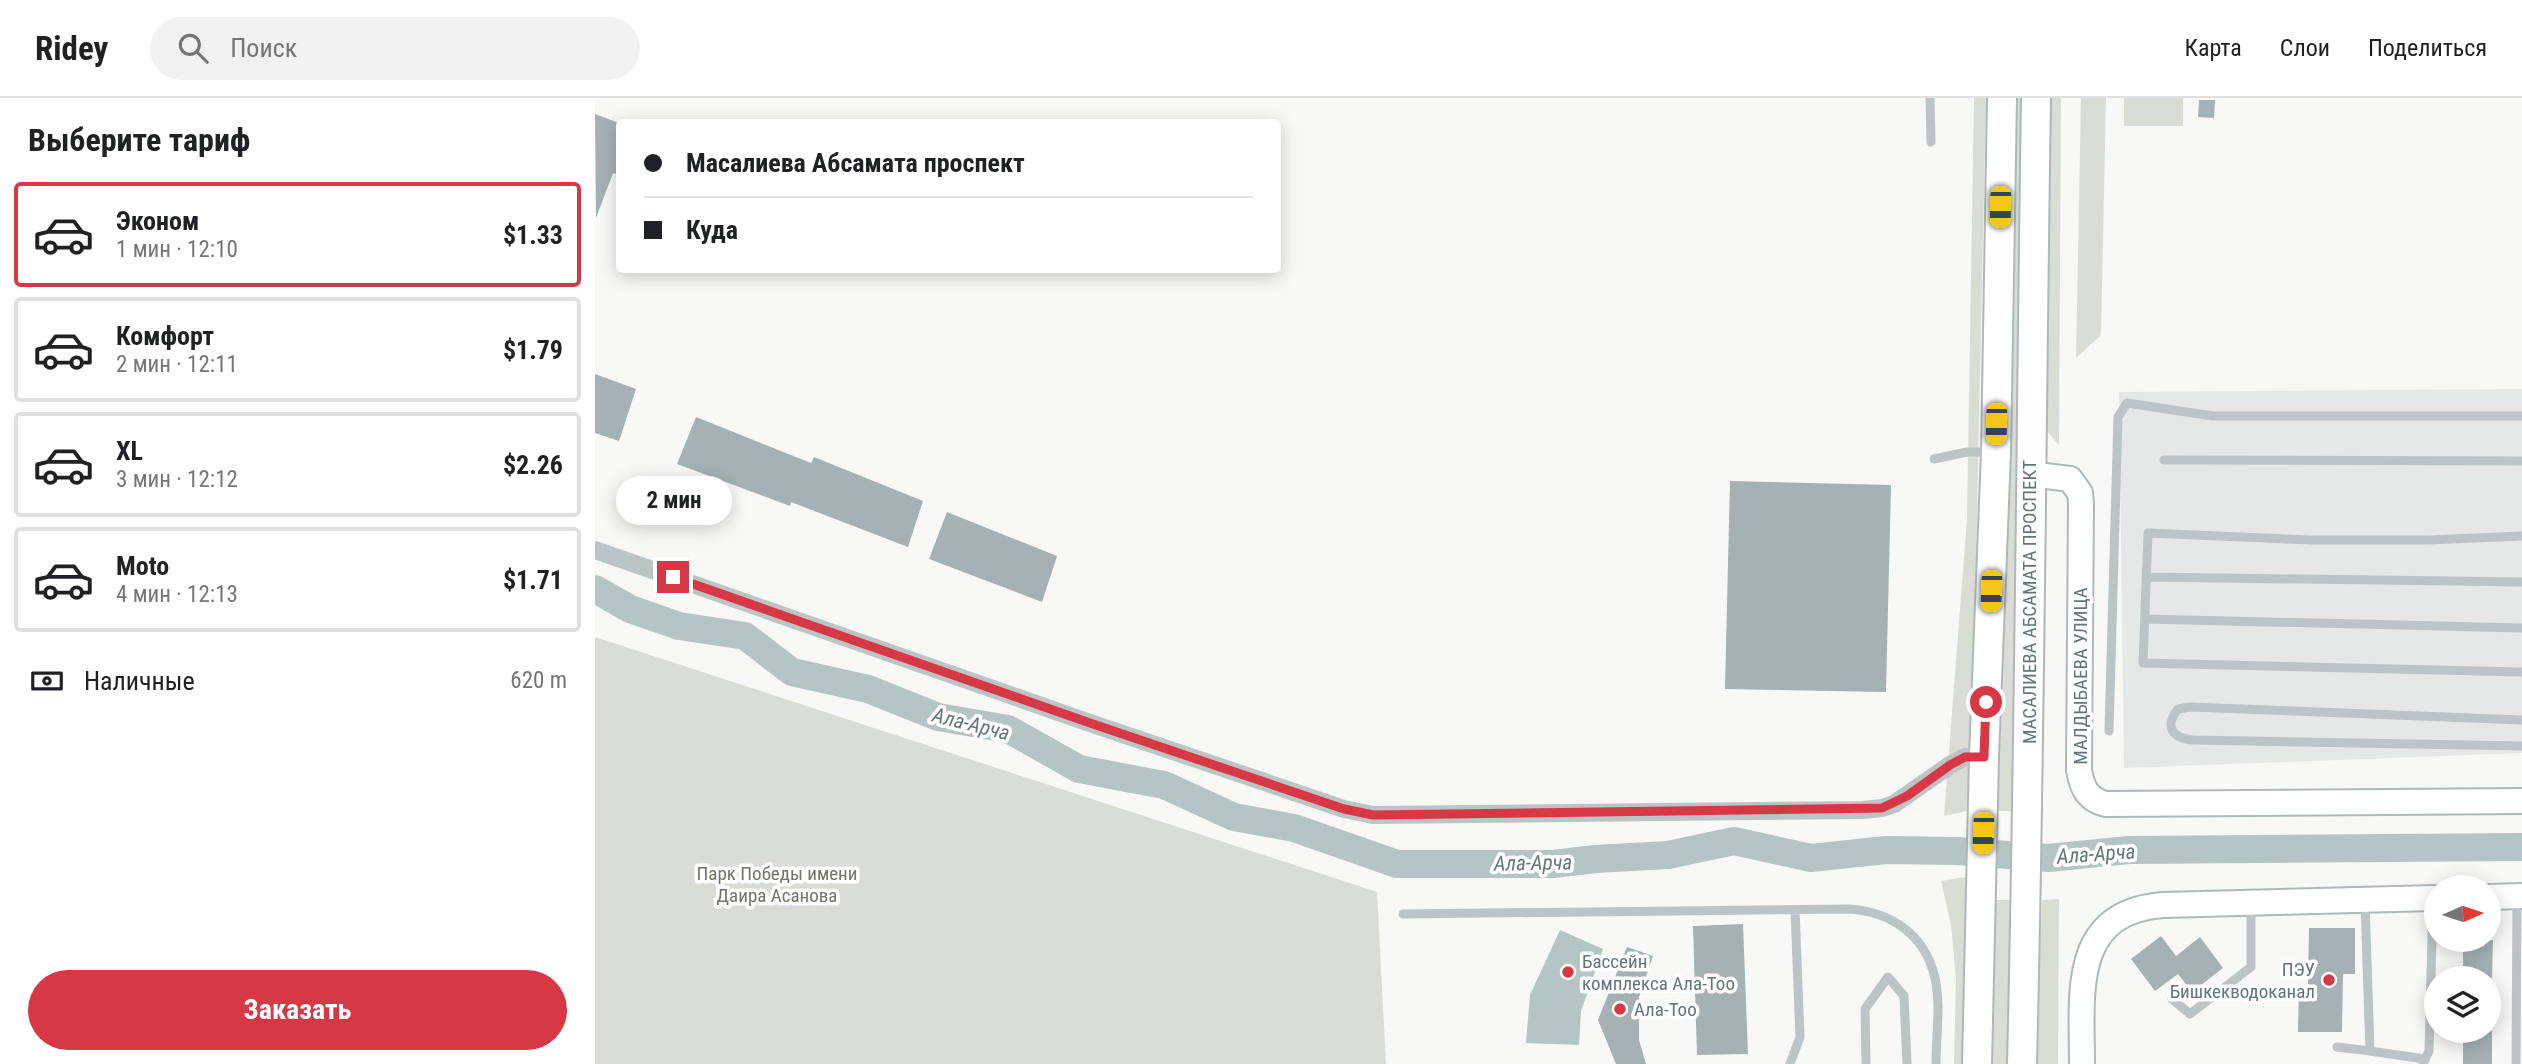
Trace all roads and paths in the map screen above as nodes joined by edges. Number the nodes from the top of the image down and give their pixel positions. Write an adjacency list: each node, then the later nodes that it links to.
1 (1930, 98): 4 (lane)
2 (2001, 98): 6 (main road, МАСАЛИЕВА АБСАМАТА ПРОСПЕКТ)
3 (2036, 98): 10 (main road, МАСАЛИЕВА АБСАМАТА ПРОСПЕКТ)
4 (1931, 142)
5 (2522, 416): 19 (lane)
6 (1996, 452): 7 (lane); 21 (main road, МАСАЛИЕВА АБСАМАТА ПРОСПЕКТ)
7 (1934, 459)
8 (2164, 460): 9 (lane)
9 (2522, 461)
10 (2030, 474): 22 (street, МАЛДЫБАЕВА УЛИЦА); 40 (main road, МАСАЛИЕВА АБСАМАТА ПРОСПЕКТ)
11 (2522, 536): 13 (lane)
12 (595, 550): 21 (street)
13 (2146, 577): 14 (lane); 15 (lane)
14 (2522, 582)
15 (2145, 619): 16 (lane); 17 (lane)
16 (2522, 628)
17 (2522, 672)
18 (2522, 720): 20 (lane)
19 (2109, 731)
20 (2522, 746)
21 (1984, 757): 39 (main road, МАСАЛИЕВА АБСАМАТА ПРОСПЕКТ)
22 (2522, 801)
23 (2519, 896): 24 (street); 42 (lane)
24 (2501, 897)
25 (2424, 898): 26 (street)
26 (2365, 900): 27 (street); 33 (lane)
27 (2251, 902): 31 (lane); 41 (street)
28 (1795, 910): 29 (lane); 35 (lane); 38 (lane)
29 (1403, 914)
30 (2433, 952): 34 (lane)
31 (2172, 999)
32 (2337, 1047): 33 (lane)
33 (2370, 1051): 34 (lane)
34 (2424, 1062)
35 (1790, 1064)
36 (1866, 1064): 37 (lane)
37 (1907, 1064)
38 (1936, 1064)
39 (1977, 1064)
40 (2022, 1064)
41 (2082, 1064)
42 (2516, 1064)

